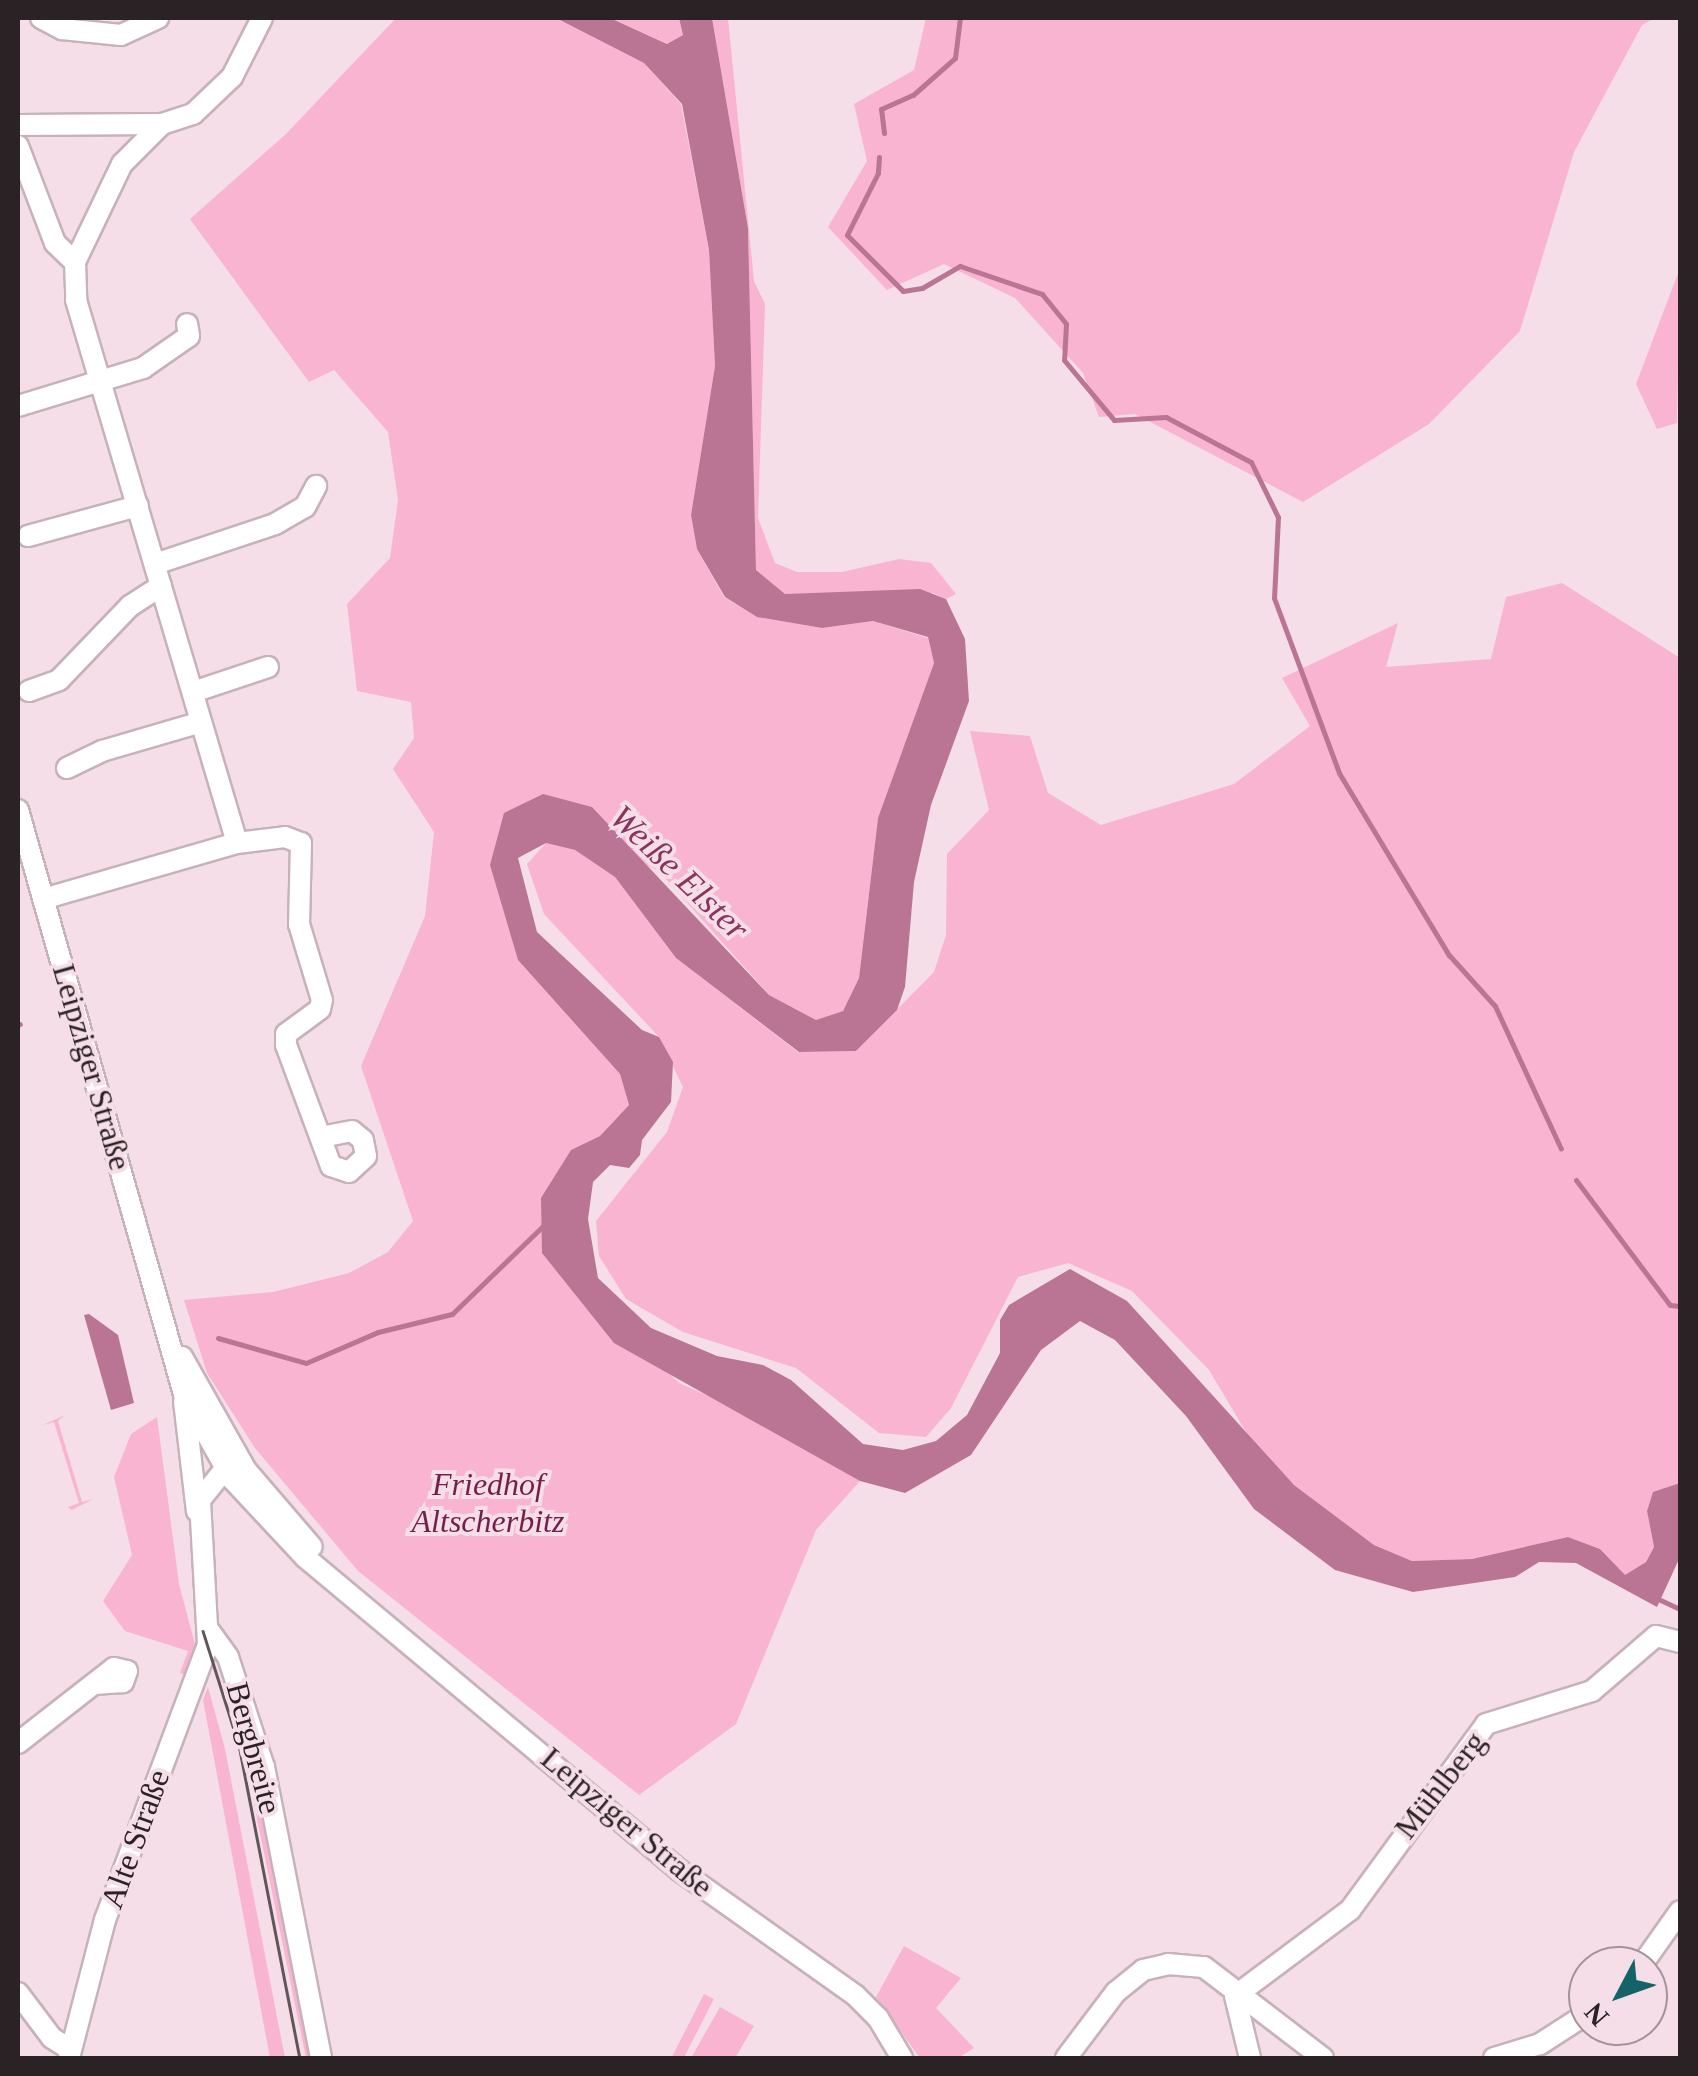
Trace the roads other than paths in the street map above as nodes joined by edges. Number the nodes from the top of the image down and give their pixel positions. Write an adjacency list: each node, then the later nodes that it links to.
1 (42, 18): 2 (street)
2 (158, 18)
3 (262, 18): 4 (street)
4 (162, 124): 5 (street); 7 (street)
5 (18, 125)
6 (18, 146): 7 (street)
7 (74, 262): 9 (street)
8 (187, 324): 9 (street)
9 (100, 380): 10 (street); 12 (street)
10 (18, 406)
11 (316, 486): 14 (street)
12 (138, 506): 13 (street); 14 (street)
13 (28, 536)
14 (154, 564): 15 (street)
15 (161, 586): 17 (street); 18 (street)
16 (268, 667): 18 (street)
17 (29, 692)
18 (193, 692): 19 (street)
19 (201, 722): 20 (street); 22 (street)
20 (67, 768)
21 (18, 810): 23 (street, Leipziger Straße)
22 (238, 843): 23 (street); 24 (street)
23 (44, 899): 25 (street, Leipziger Straße)
24 (321, 1138)
25 (166, 1324): 26 (street, Leipziger Straße); 27 (street, Leipziger Straße)
26 (184, 1394): 27 (street, Leipziger Straße); 29 (street, Leipziger Straße)
27 (216, 1437): 28 (street, Leipziger Straße); 29 (street)
28 (230, 1460): 30 (street); 31 (street, Leipziger Straße); 31 (street, Leipziger Straße)
29 (190, 1463): 30 (street, Leipziger Straße)
30 (198, 1518): 32 (street, Bergbreite)
31 (346, 1587): 43 (street, Leipziger Straße)
32 (210, 1632): 41 (street, Alte Straße); 42 (street, Bergbreite)
33 (1680, 1642): 39 (street, Mühlberg)
34 (94, 1684): 35 (street)
35 (18, 1742)
36 (1680, 1912): 37 (street)
37 (1656, 1946)
38 (18, 1993): 41 (street, Alte Straße)
39 (1234, 1996): 44 (street); 45 (street); 46 (street)
40 (1568, 2025): 47 (street)
41 (70, 2054)
42 (321, 2058)
43 (902, 2058)
44 (1066, 2058)
45 (1250, 2058)
46 (1323, 2058)
47 (1494, 2058)

